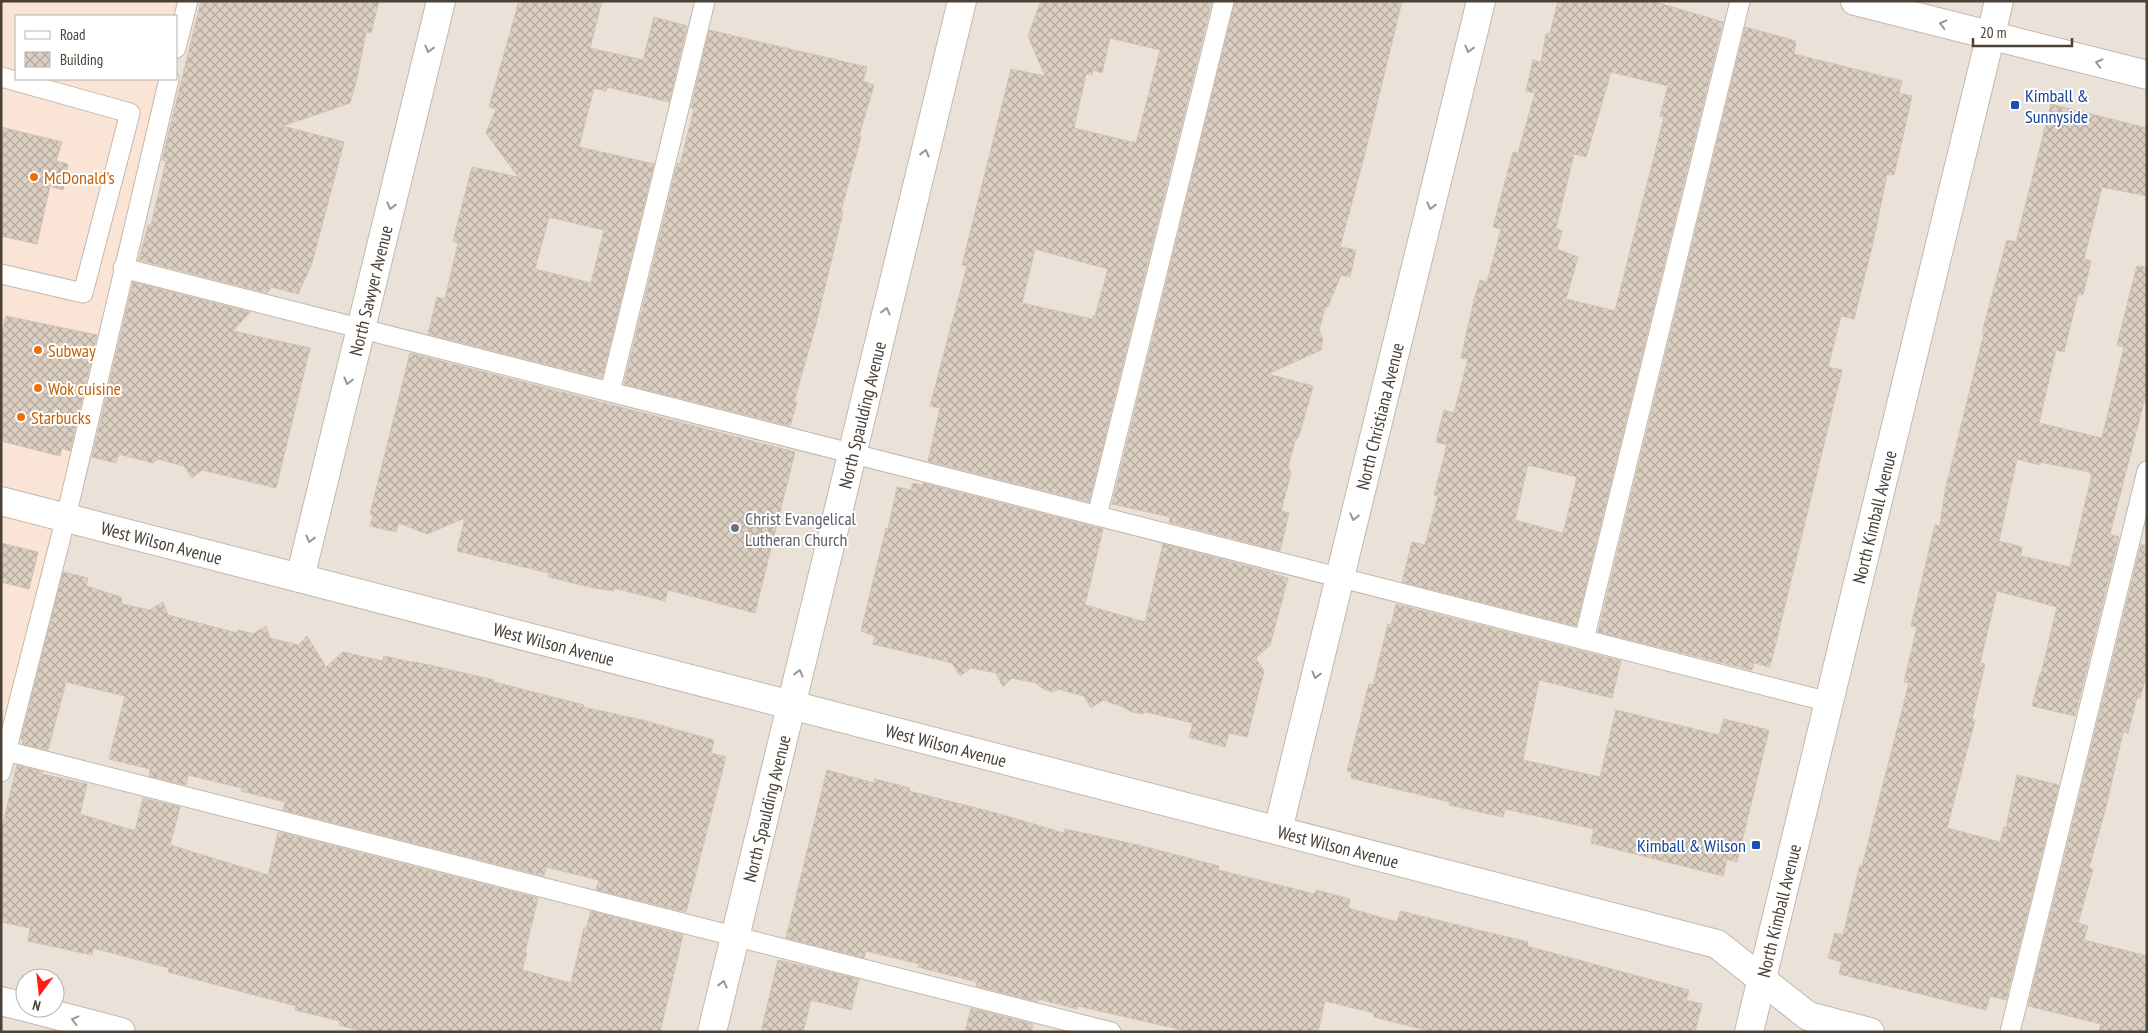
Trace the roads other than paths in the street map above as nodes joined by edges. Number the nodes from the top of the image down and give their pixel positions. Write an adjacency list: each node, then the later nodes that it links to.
1 (188, 1): 11 (lane)
2 (441, 1): 17 (street, North Sawyer Avenue, one-way to 17)
3 (705, 1): 18 (lane)
4 (962, 1): 19 (street, North Spaulding Avenue, one-way to 4)
5 (1224, 1): 22 (lane)
6 (1481, 1): 25 (street, North Christiana Avenue, one-way to 25)
7 (1740, 1): 26 (lane)
8 (1855, 1): 10 (street, one-way to 8)
9 (1999, 1): 10 (street, North Kimball Avenue)
10 (1990, 36): 12 (street, one-way to 10); 27 (street, North Kimball Avenue)
11 (178, 40)
12 (2147, 74)
13 (1, 77): 16 (lane)
14 (169, 80): 15 (lane)
15 (123, 268): 17 (lane); 23 (lane)
16 (1, 274)
17 (361, 328): 18 (lane); 24 (street, North Sawyer Avenue, one-way to 24)
18 (610, 392): 19 (lane)
19 (852, 454): 22 (lane); 28 (street, North Spaulding Avenue, one-way to 19)
20 (2147, 471): 42 (lane)
21 (1, 501): 23 (street, West Wilson Avenue)
22 (1097, 516): 25 (lane)
23 (66, 517): 24 (street, West Wilson Avenue); 29 (lane)
24 (300, 578): 28 (street, West Wilson Avenue)
25 (1340, 578): 26 (lane); 31 (street, North Christiana Avenue, one-way to 31)
26 (1584, 640): 27 (lane)
27 (1829, 702): 33 (street, North Kimball Avenue)
28 (791, 704): 31 (street, West Wilson Avenue); 32 (street, North Spaulding Avenue)
29 (6, 751): 30 (lane); 32 (lane)
30 (1, 772)
31 (1278, 830): 33 (street, West Wilson Avenue)
32 (735, 935): 38 (street, North Spaulding Avenue, one-way to 32); 39 (lane)
33 (1761, 979): 40 (street, North Kimball Avenue); 41 (street, West Wilson Avenue)
34 (1, 1001): 35 (street)
35 (15, 1005)
36 (65, 1018): 37 (street, one-way to 36)
37 (121, 1032)
38 (712, 1032)
39 (1111, 1032)
40 (1749, 1032)
41 (1870, 1032)
42 (2010, 1032)

